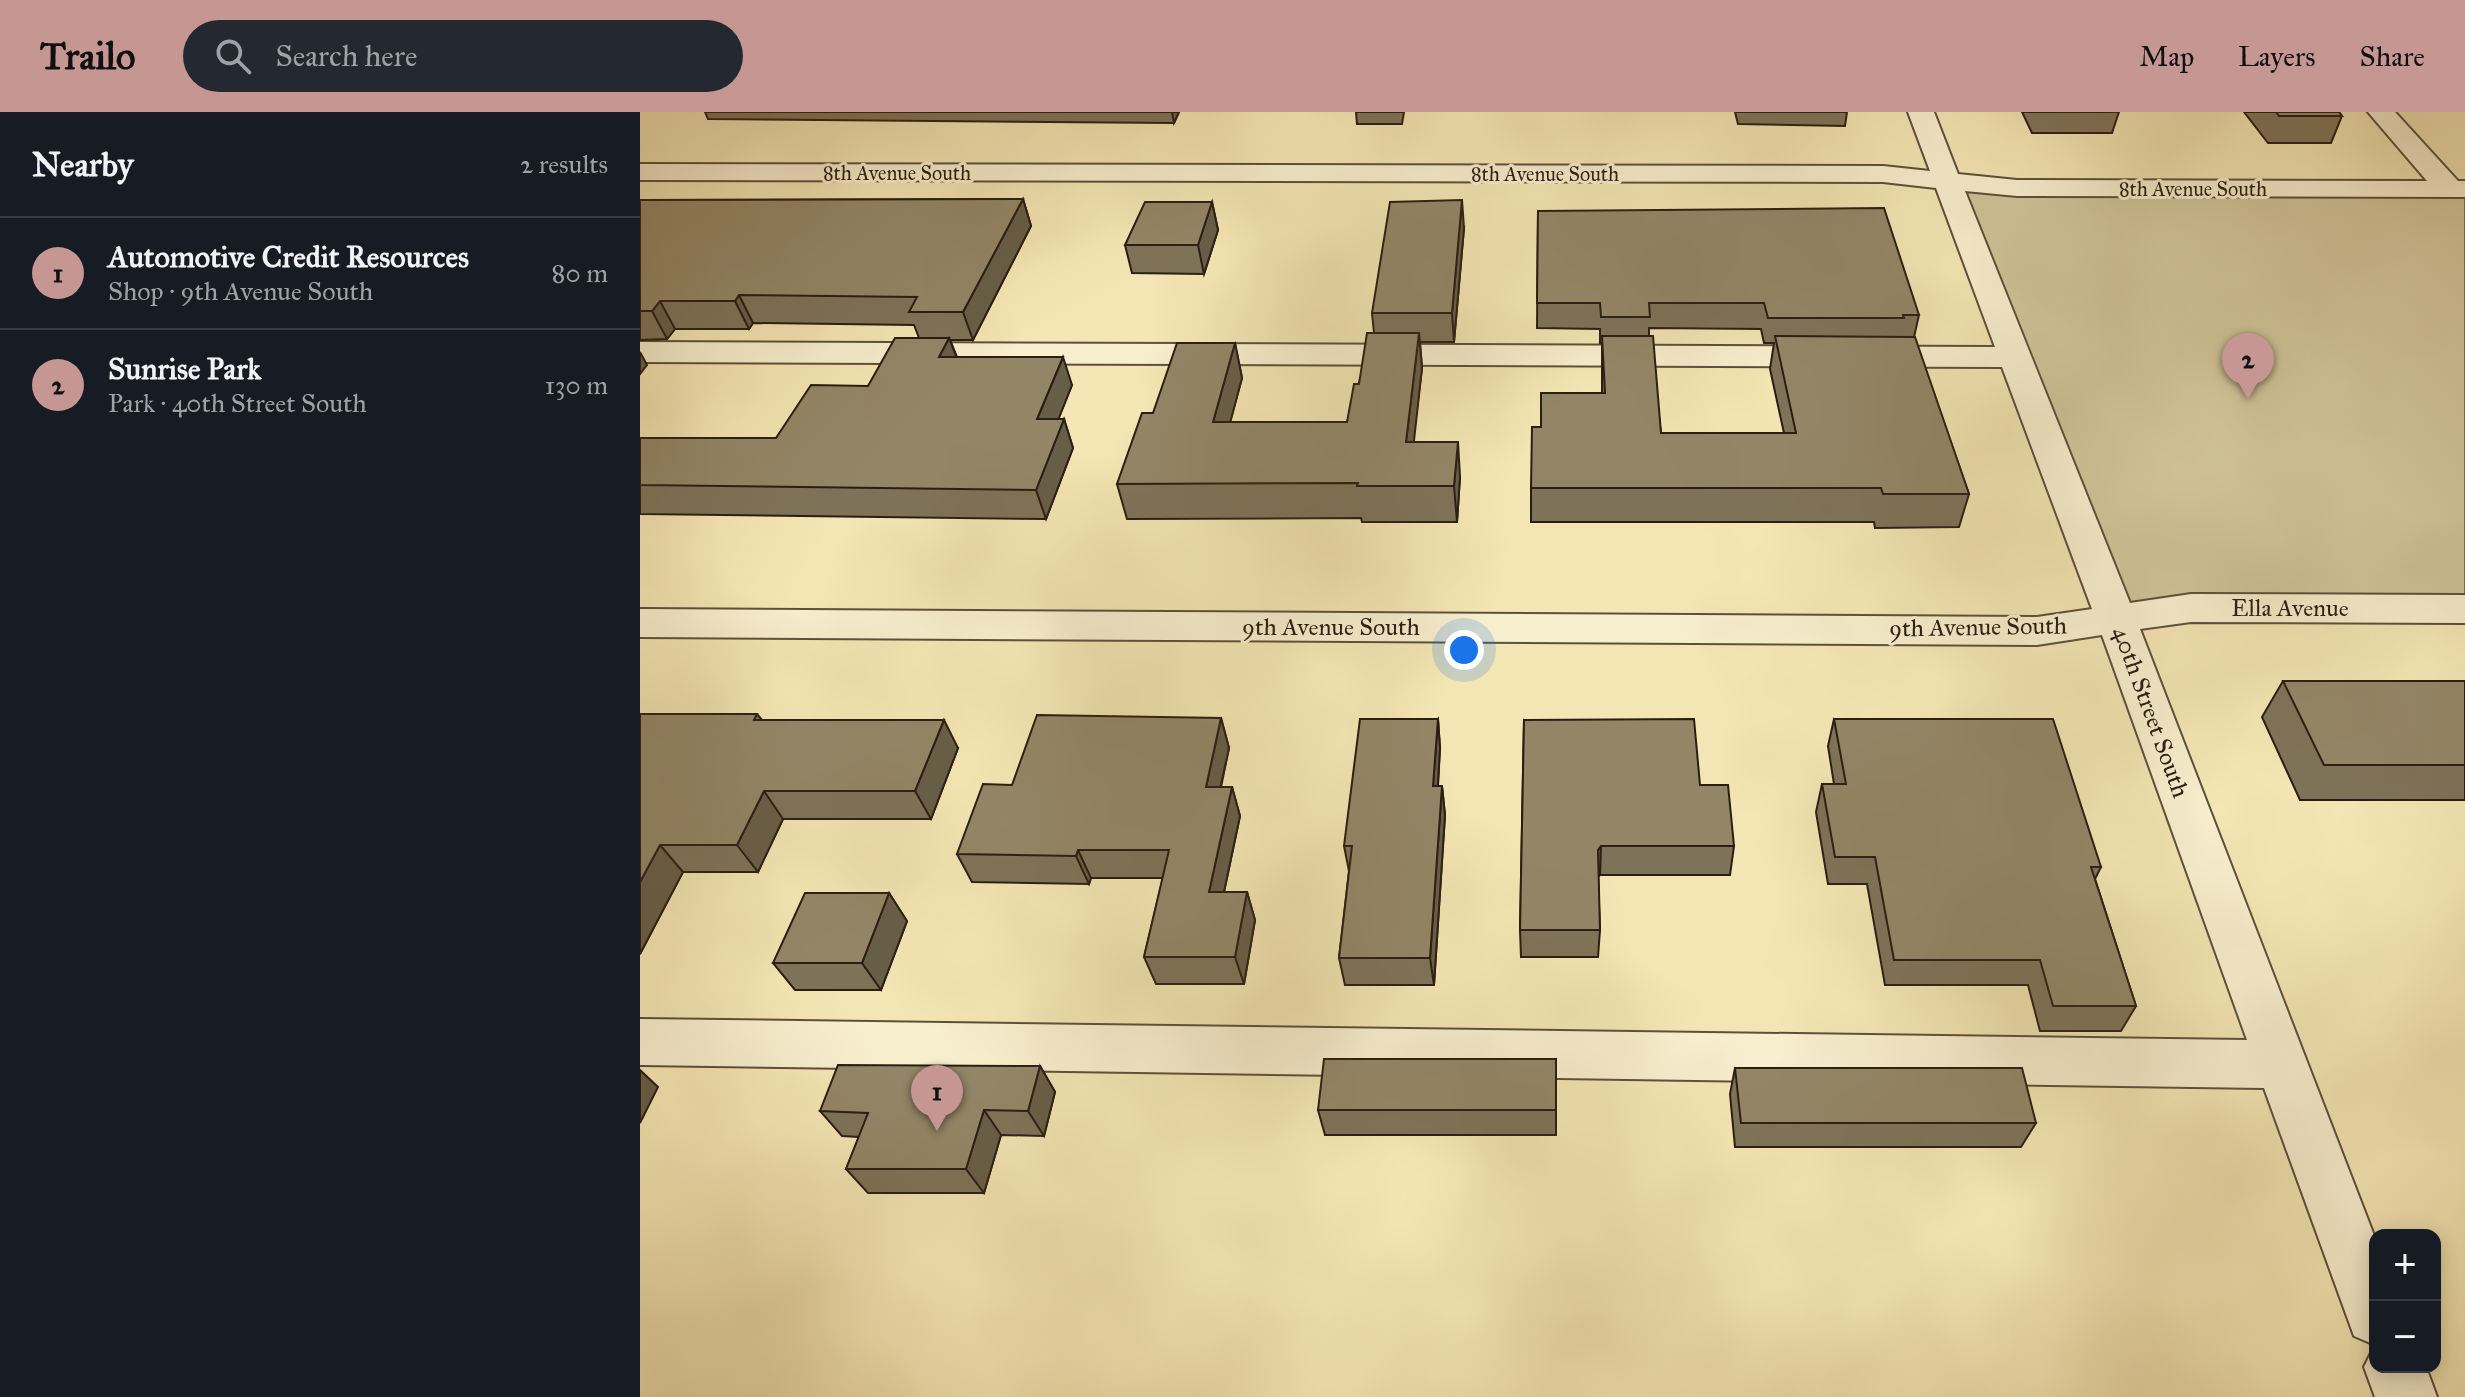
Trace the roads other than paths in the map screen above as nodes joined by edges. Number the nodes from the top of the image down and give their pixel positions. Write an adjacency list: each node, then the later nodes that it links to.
1 (1921, 112): 4 (street, 40th Street South)
2 (2381, 112): 5 (street)
3 (640, 172): 4 (street, 8th Avenue South)
4 (1946, 181): 5 (street, 8th Avenue South); 7 (street, 40th Street South)
5 (2458, 189)
6 (640, 352): 7 (street)
7 (2015, 357): 9 (street, 40th Street South)
8 (2465, 609): 9 (street, Ella Avenue)
9 (2116, 619): 10 (street, 9th Avenue South); 12 (street, 40th Street South)
10 (640, 623)
11 (640, 1042): 12 (street)
12 (2280, 1064): 13 (street, 40th Street South)
13 (2370, 1301)
14 (2397, 1373): 15 (street)
15 (2406, 1397)

